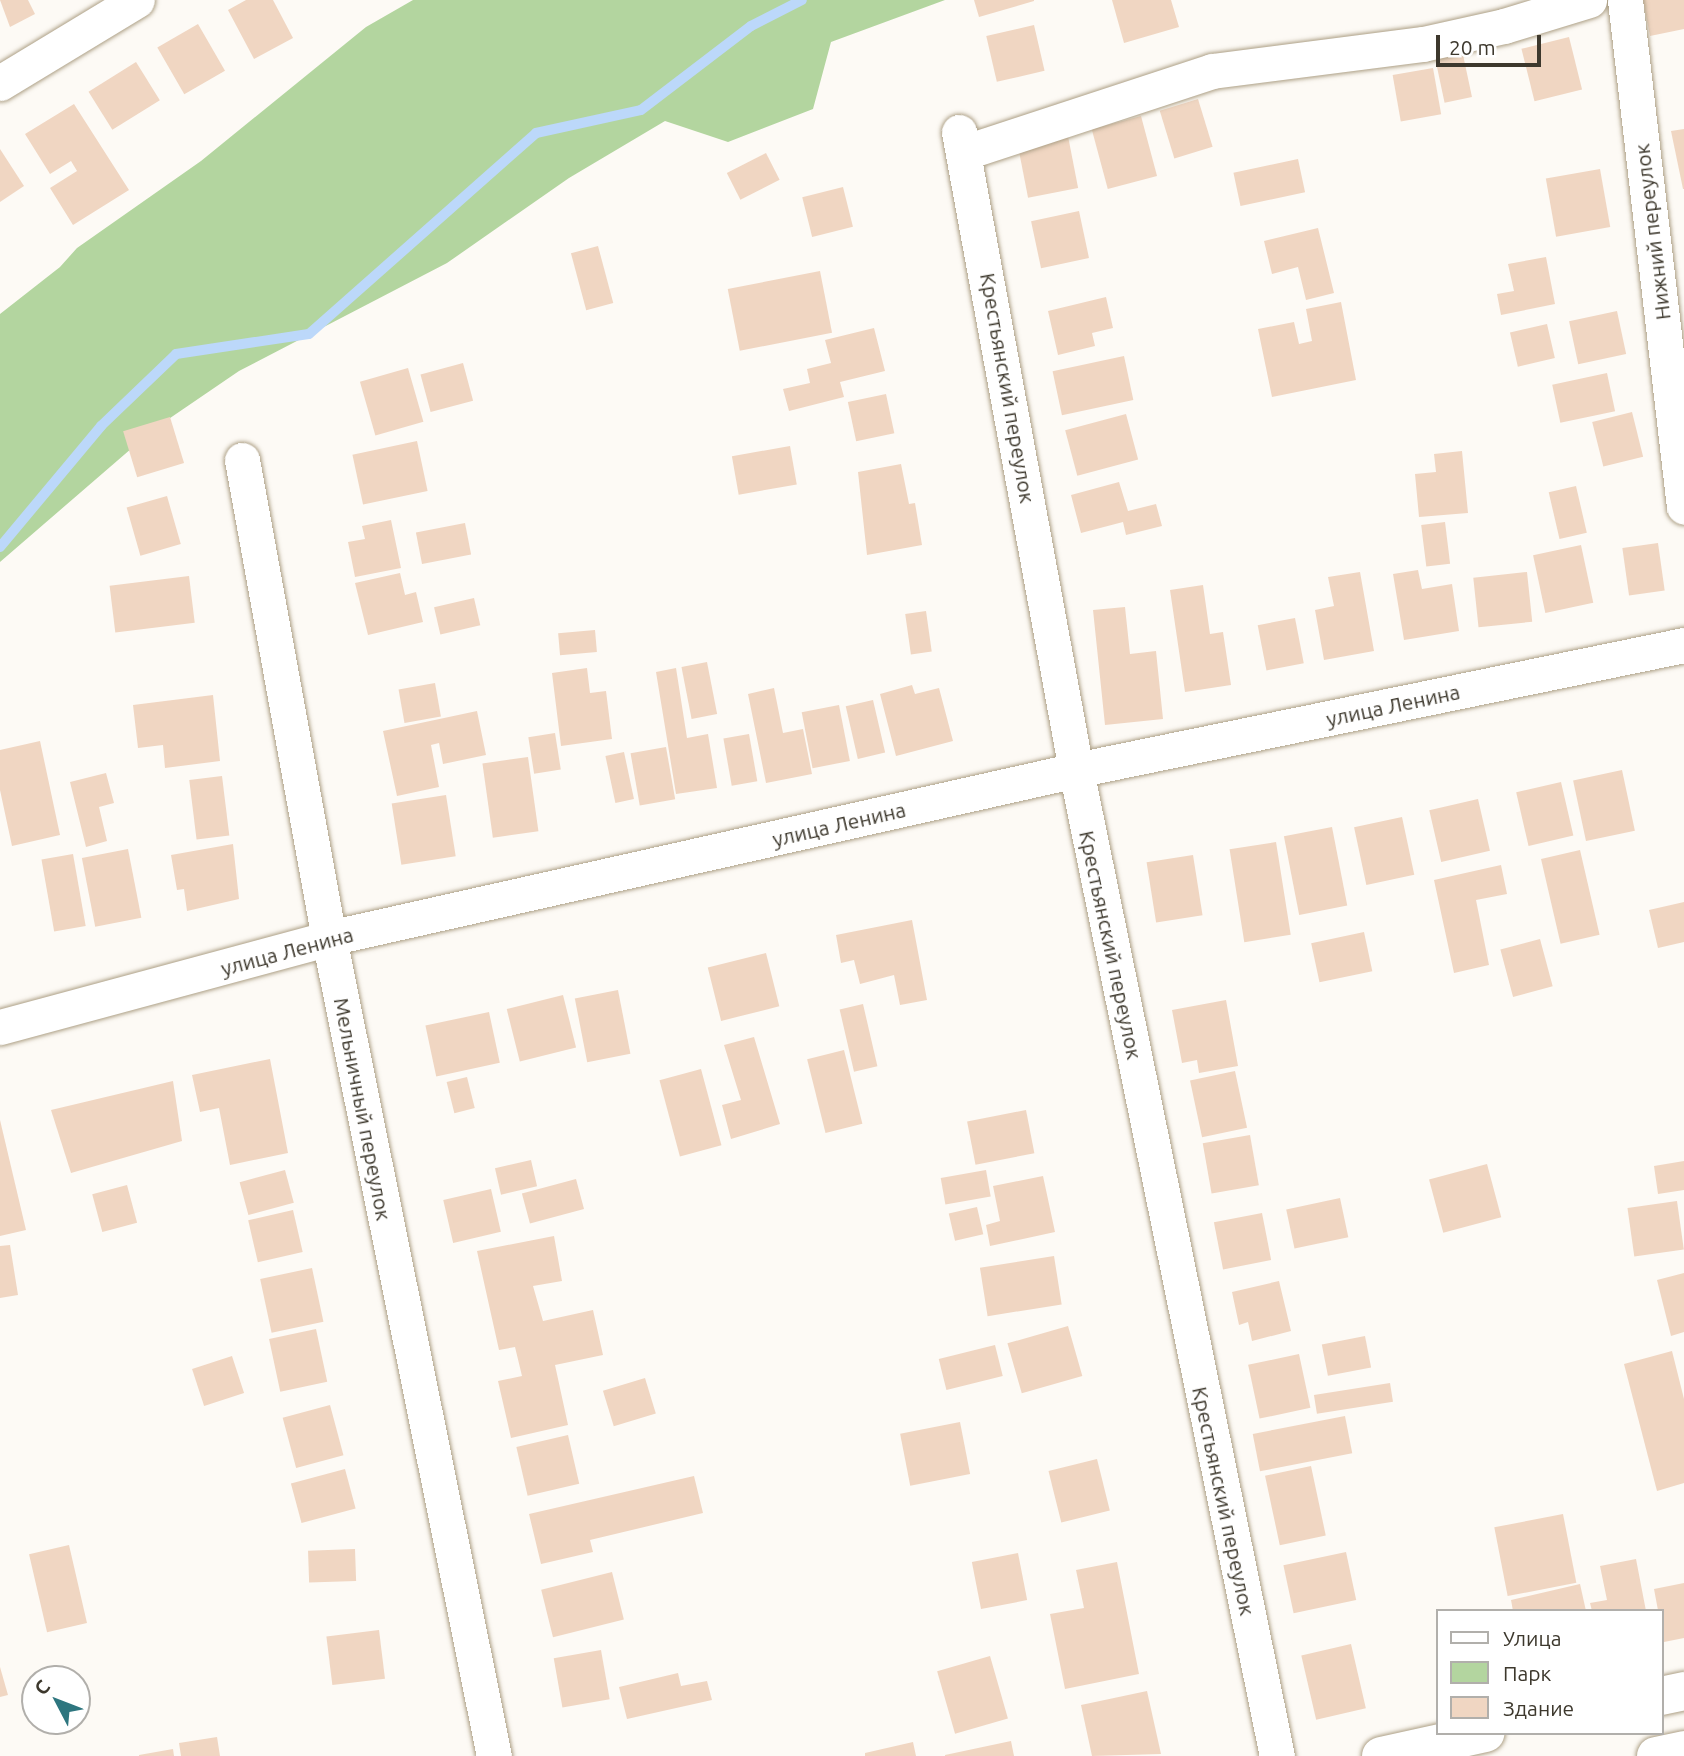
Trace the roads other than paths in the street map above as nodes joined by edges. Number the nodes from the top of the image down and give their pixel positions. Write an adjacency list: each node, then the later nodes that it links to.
1 (137, 0): 4 (street)
2 (1589, 0): 8 (street, Крестьянский переулок)
3 (1625, 0): 6 (street, Нижний переулок)
4 (0, 83)
5 (242, 460): 9 (street, Мельничный переулок)
6 (1684, 507)
7 (1684, 645): 8 (street, улица Ленина)
8 (1076, 770): 9 (street, улица Ленина); 16 (street, Крестьянский переулок)
9 (329, 939): 10 (street, улица Ленина); 15 (street, Мельничный переулок)
10 (0, 1027)
11 (1684, 1691): 12 (main road)
12 (1663, 1696)
13 (1477, 1735): 17 (main road)
14 (1684, 1750): 18 (main road)
15 (494, 1756)
16 (1277, 1756)
17 (1381, 1756)
18 (1656, 1756)

